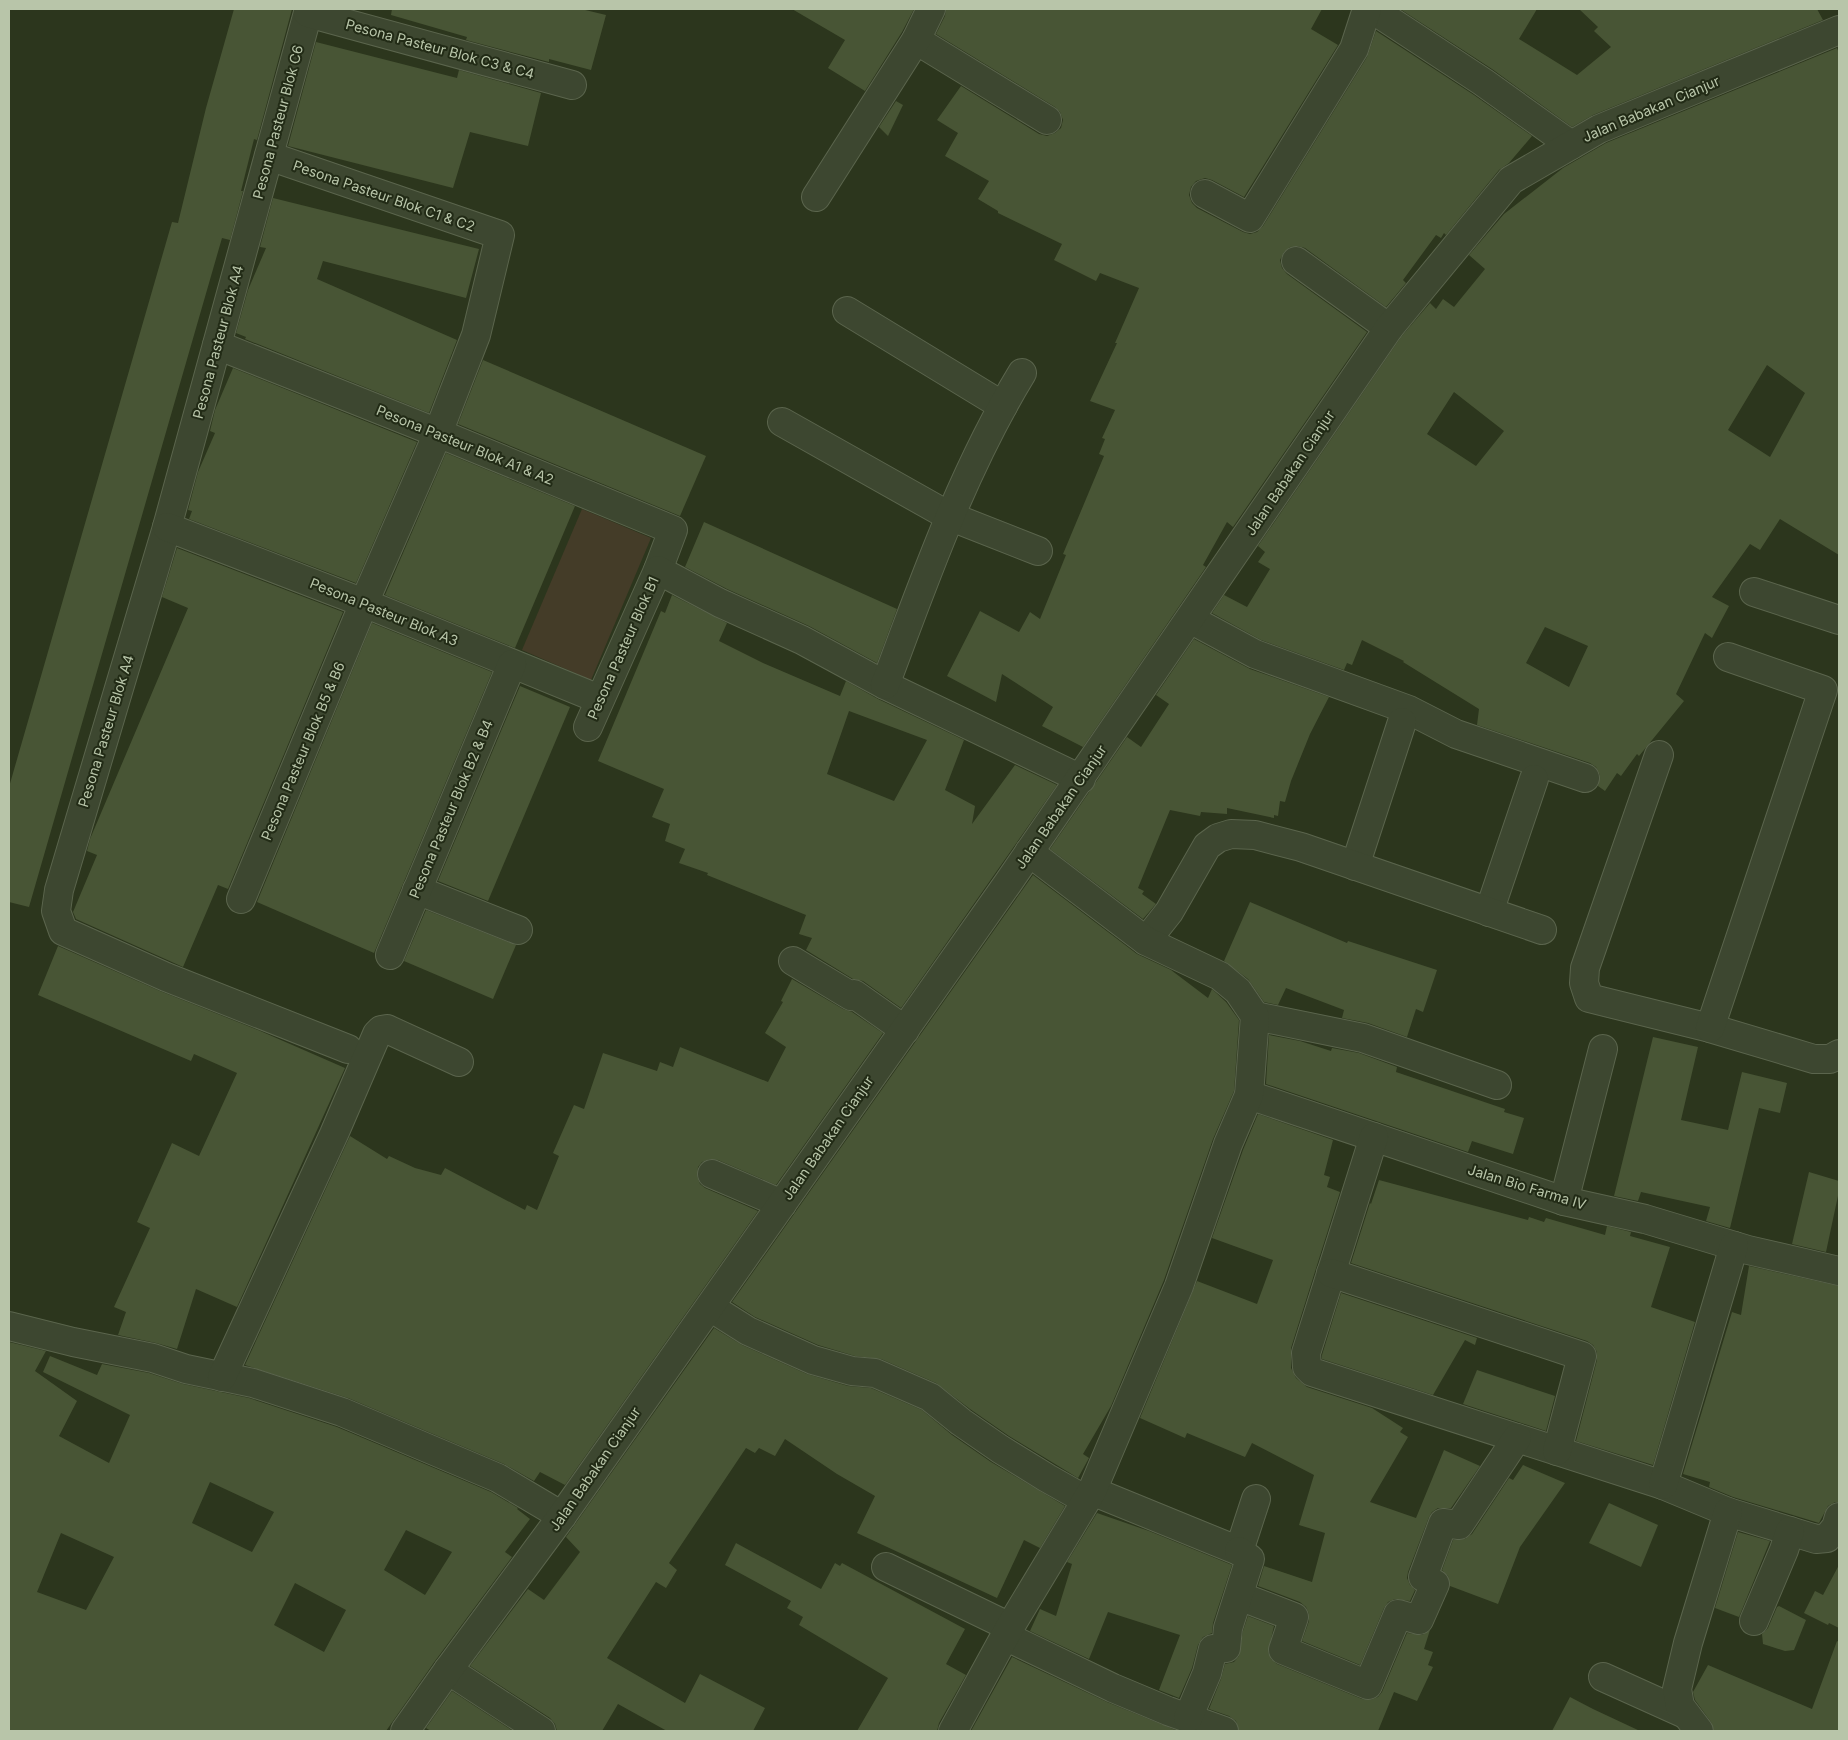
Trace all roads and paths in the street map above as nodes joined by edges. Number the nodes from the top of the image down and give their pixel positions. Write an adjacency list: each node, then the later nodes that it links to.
1 (931, 9): 6 (street)
2 (1367, 9): 11 (street)
3 (1372, 9): 9 (street)
4 (308, 11): 7 (street, Pesona Pasteur Blok C3 & C4); 10 (street, Pesona Pasteur Blok C6)
5 (1839, 30): 9 (street, Jalan Babakan Cianjur)
6 (916, 40): 8 (street); 12 (street)
7 (572, 85)
8 (1047, 120)
9 (1570, 145): 17 (street, Jalan Babakan Cianjur)
10 (269, 156): 13 (street, Pesona Pasteur Blok C6); 14 (street, Pesona Pasteur Blok C1 & C2)
11 (1205, 194)
12 (816, 196)
13 (248, 235): 18 (street, Pesona Pasteur Blok A4)
14 (500, 235): 22 (street, Pesona Pasteur Blok B5 & B6)
15 (1296, 261): 17 (street)
16 (847, 311): 20 (street)
17 (1389, 328): 29 (street, Jalan Babakan Cianjur)
18 (217, 345): 22 (street, Pesona Pasteur Blok A1 & A2); 24 (street, Pesona Pasteur Blok A4)
19 (1022, 373): 20 (street)
20 (1002, 406): 23 (street)
21 (782, 422): 23 (street)
22 (438, 433): 26 (street, Pesona Pasteur Blok A1 & A2); 28 (street, Pesona Pasteur Blok B5 & B6)
23 (949, 516): 25 (street); 33 (street)
24 (167, 527): 28 (street, Pesona Pasteur Blok A3); 55 (street, Pesona Pasteur Blok A4)
25 (1038, 551)
26 (658, 570): 33 (street); 35 (street, Pesona Pasteur Blok B1)
27 (1754, 592): 30 (street)
28 (364, 603): 32 (street, Pesona Pasteur Blok A3); 45 (street, Pesona Pasteur Blok B5 & B6)
29 (1190, 619): 39 (street); 40 (street, Jalan Babakan Cianjur)
30 (1839, 620)
31 (1728, 657): 34 (street)
32 (512, 664): 35 (street, Pesona Pasteur Blok A3); 44 (street, Pesona Pasteur Blok B2 & B4)
33 (885, 685): 40 (street)
34 (1831, 693): 53 (street)
35 (599, 699): 37 (street, Pesona Pasteur Blok B1)
36 (1402, 722): 43 (street)
37 (588, 727)
38 (1660, 755): 53 (street)
39 (1584, 778)
40 (1081, 779): 42 (street, Jalan Babakan Cianjur)
41 (1534, 779): 46 (street)
42 (1029, 852): 49 (street); 54 (street, Jalan Babakan Cianjur)
43 (1355, 866): 46 (street); 49 (street)
44 (417, 890): 47 (street); 50 (street, Pesona Pasteur Blok B2 & B4)
45 (241, 899)
46 (1489, 912): 48 (street)
47 (518, 930)
48 (1542, 930)
49 (1146, 941): 52 (street)
50 (390, 954)
51 (793, 961): 54 (street)
52 (1255, 1016): 59 (street); 60 (street)
53 (1710, 1028): 57 (street)
54 (905, 1030): 64 (street, Jalan Babakan Cianjur)
55 (348, 1049)
56 (1603, 1050): 63 (street)
57 (1839, 1054)
58 (459, 1062): 70 (street)
59 (1497, 1085)
60 (1248, 1095): 61 (street, Jalan Bio Farma IV); 74 (street)
61 (1374, 1137): 63 (street, Jalan Bio Farma IV); 67 (street)
62 (712, 1174): 64 (street)
63 (1564, 1201): 65 (street, Jalan Bio Farma IV)
64 (782, 1204): 68 (street, Jalan Babakan Cianjur)
65 (1734, 1246): 66 (street, Jalan Bio Farma IV); 73 (street)
66 (1839, 1271)
67 (1331, 1273): 71 (street); 72 (street)
68 (710, 1307): 74 (street); 77 (street, Jalan Babakan Cianjur)
69 (9, 1326): 70 (street)
70 (222, 1377): 77 (street)
71 (1516, 1438): 72 (street); 82 (street)
72 (1557, 1451): 73 (street)
73 (1663, 1485): 76 (street)
74 (1089, 1495): 80 (street); 84 (street)
75 (1256, 1499): 80 (street)
76 (1728, 1512): 79 (street); 88 (street)
77 (562, 1516): 85 (street, Jalan Babakan Cianjur)
78 (1839, 1517): 79 (street)
79 (1790, 1531): 83 (street)
80 (1239, 1551): 82 (street)
81 (886, 1567): 84 (street)
82 (1239, 1596): 87 (street)
83 (1754, 1621)
84 (1007, 1632): 87 (street); 91 (street)
85 (448, 1670): 89 (street, Jalan Babakan Cianjur); 90 (street)
86 (1603, 1677): 88 (street)
87 (1188, 1718): 92 (street)
88 (1692, 1723)
89 (414, 1728)
90 (541, 1731)
91 (953, 1731)
92 (1224, 1731)

